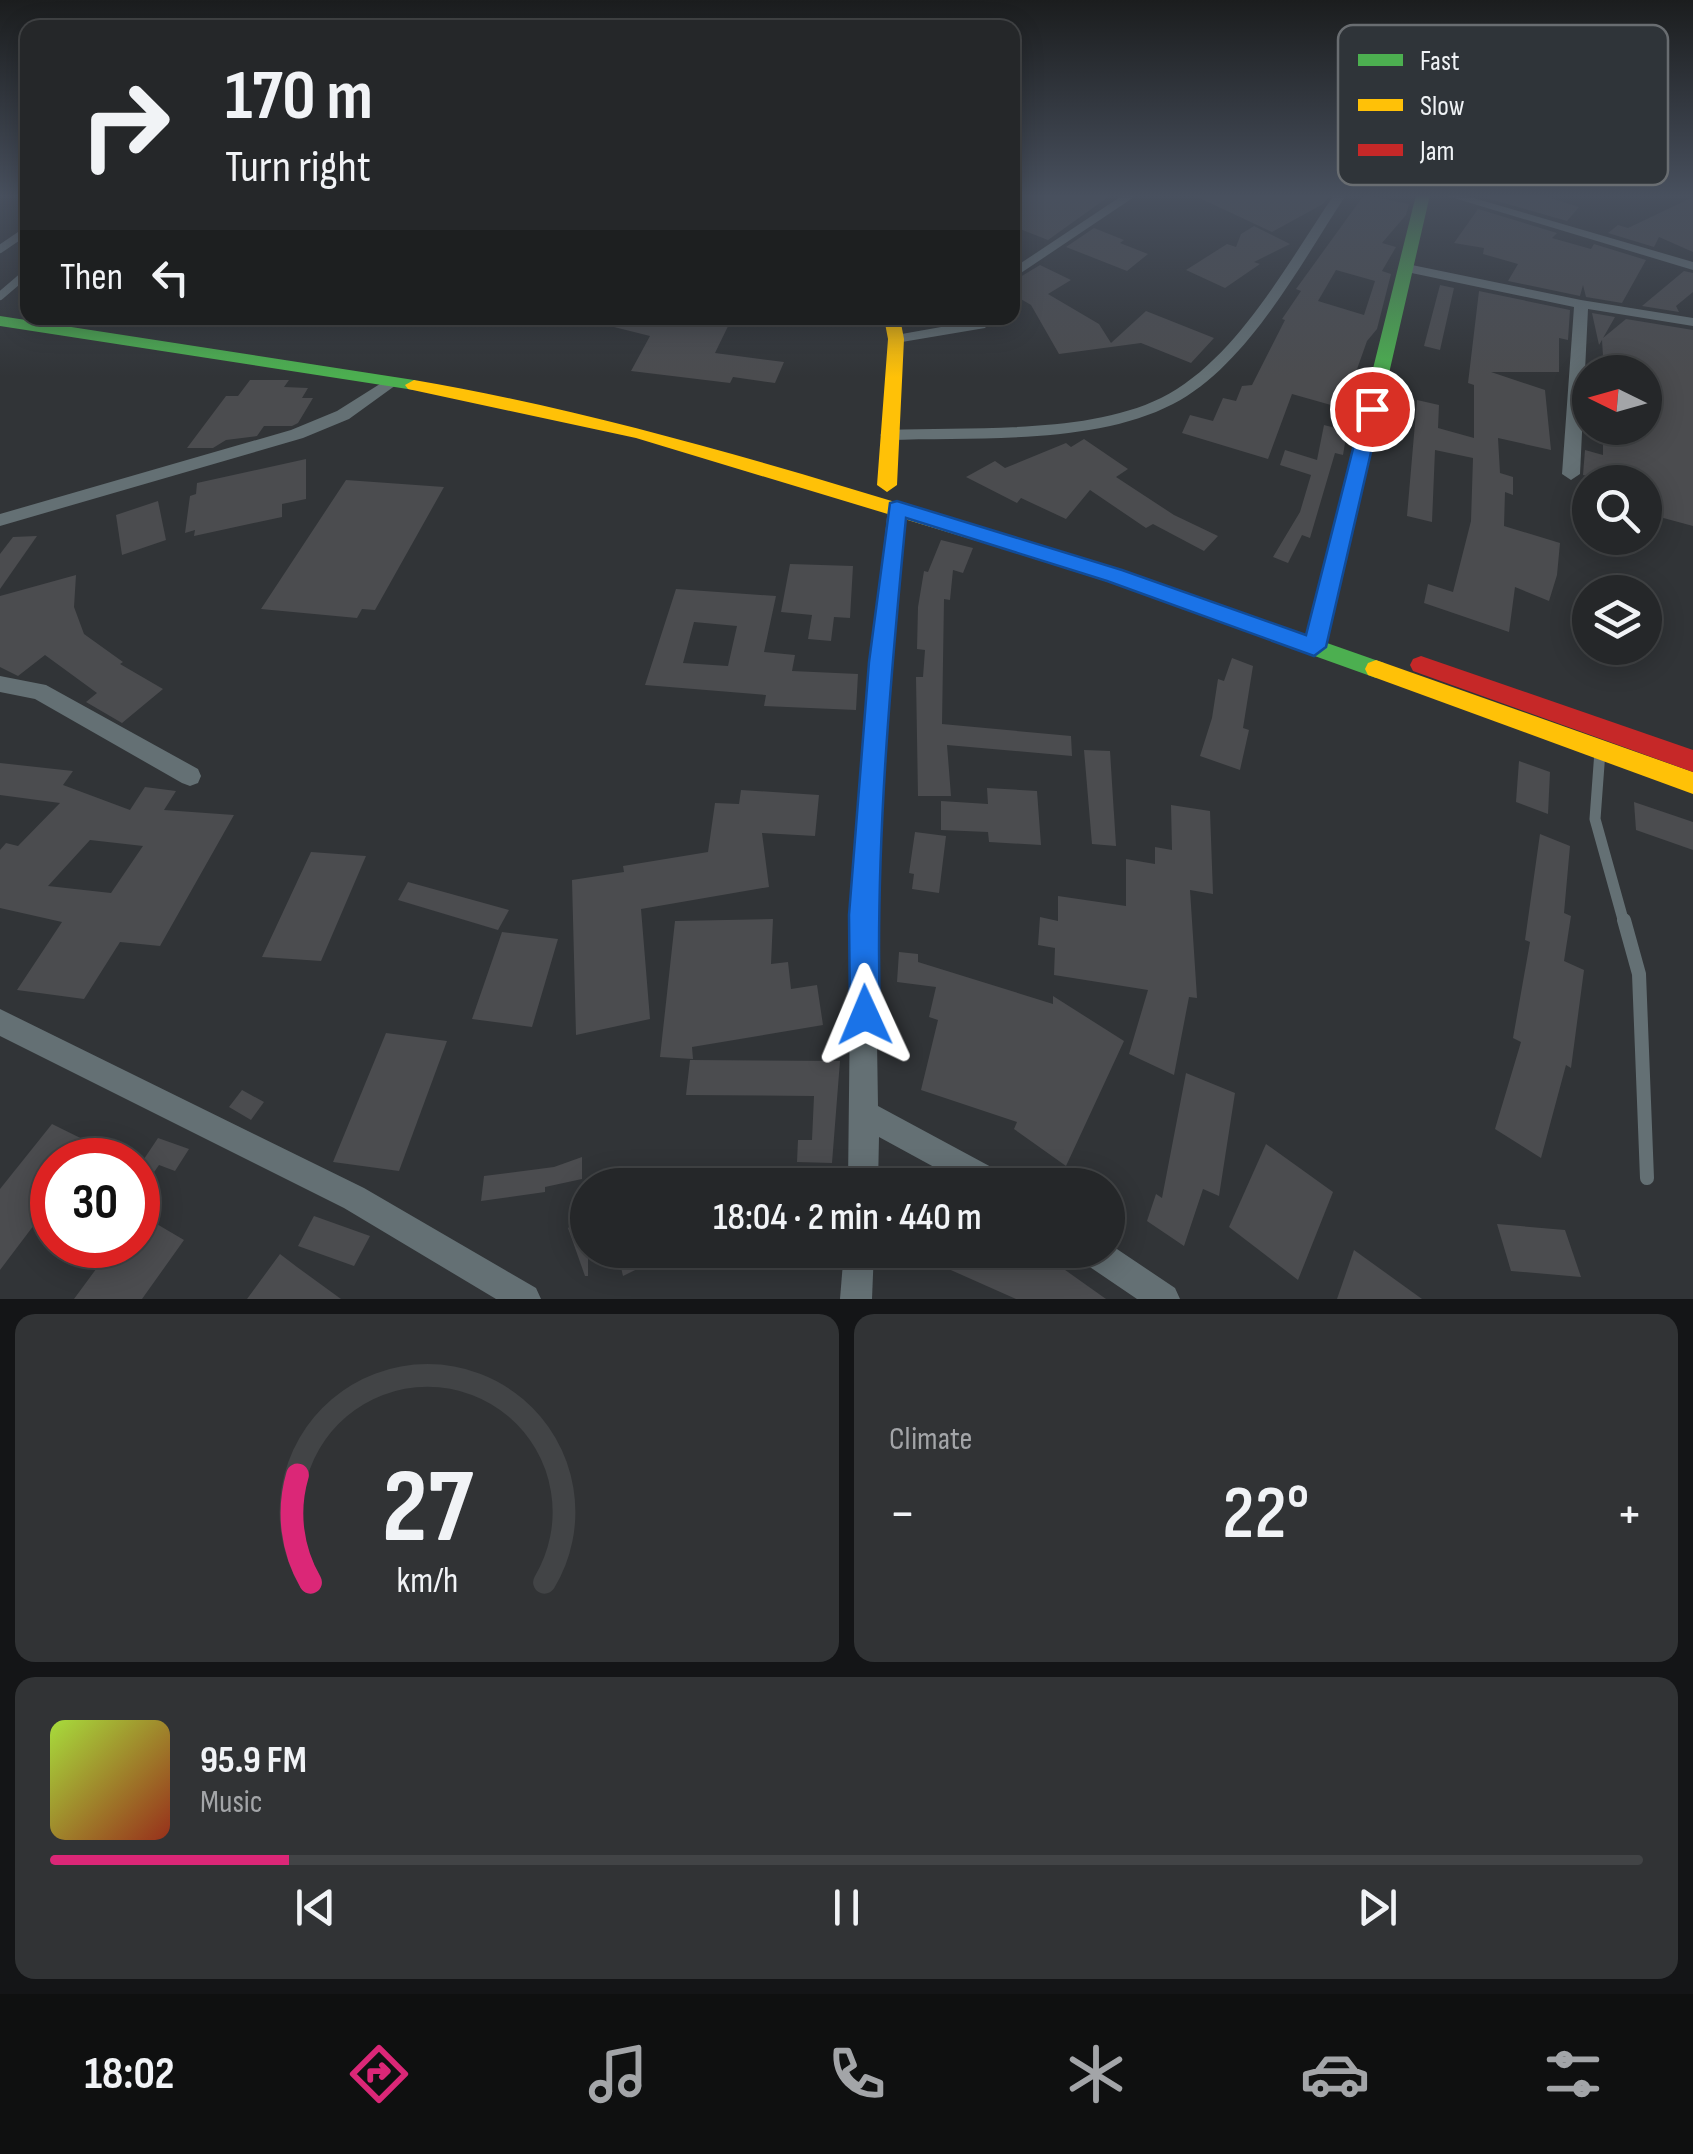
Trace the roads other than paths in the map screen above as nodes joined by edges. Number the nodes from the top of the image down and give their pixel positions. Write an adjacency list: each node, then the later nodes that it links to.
1 (1041, 256): 7 (street)
2 (1297, 256): 17 (street)
3 (1410, 256): 6 (main road)
4 (1657, 256): 5 (street)
5 (1693, 266)
6 (1407, 268): 10 (street); 22 (main road)
7 (1020, 270)
8 (20, 280): 9 (lane)
9 (0, 299)
10 (1581, 304): 11 (street); 18 (street)
11 (1693, 322)
12 (26, 325): 16 (main road)
13 (140, 325): 19 (main road)
14 (980, 325): 15 (street)
15 (894, 328): 17 (main road)
16 (391, 382): 20 (main road); 21 (street)
17 (888, 435): 19 (main road)
18 (1571, 474)
19 (887, 485): 22 (main road)
20 (897, 508): 22 (main road); 29 (street)
21 (0, 520)
22 (1317, 639): 24 (main road); 25 (main road)
23 (0, 684): 26 (street)
24 (1600, 750): 27 (main road); 32 (lane)
25 (1693, 761)
26 (190, 776)
27 (1693, 783)
28 (0, 1022): 35 (street)
29 (867, 1116): 30 (street); 31 (street)
30 (864, 1168)
31 (964, 1168)
32 (1647, 1178)
33 (858, 1268): 36 (street)
34 (1118, 1268): 37 (street)
35 (525, 1299)
36 (856, 1299)
37 (1164, 1299)

